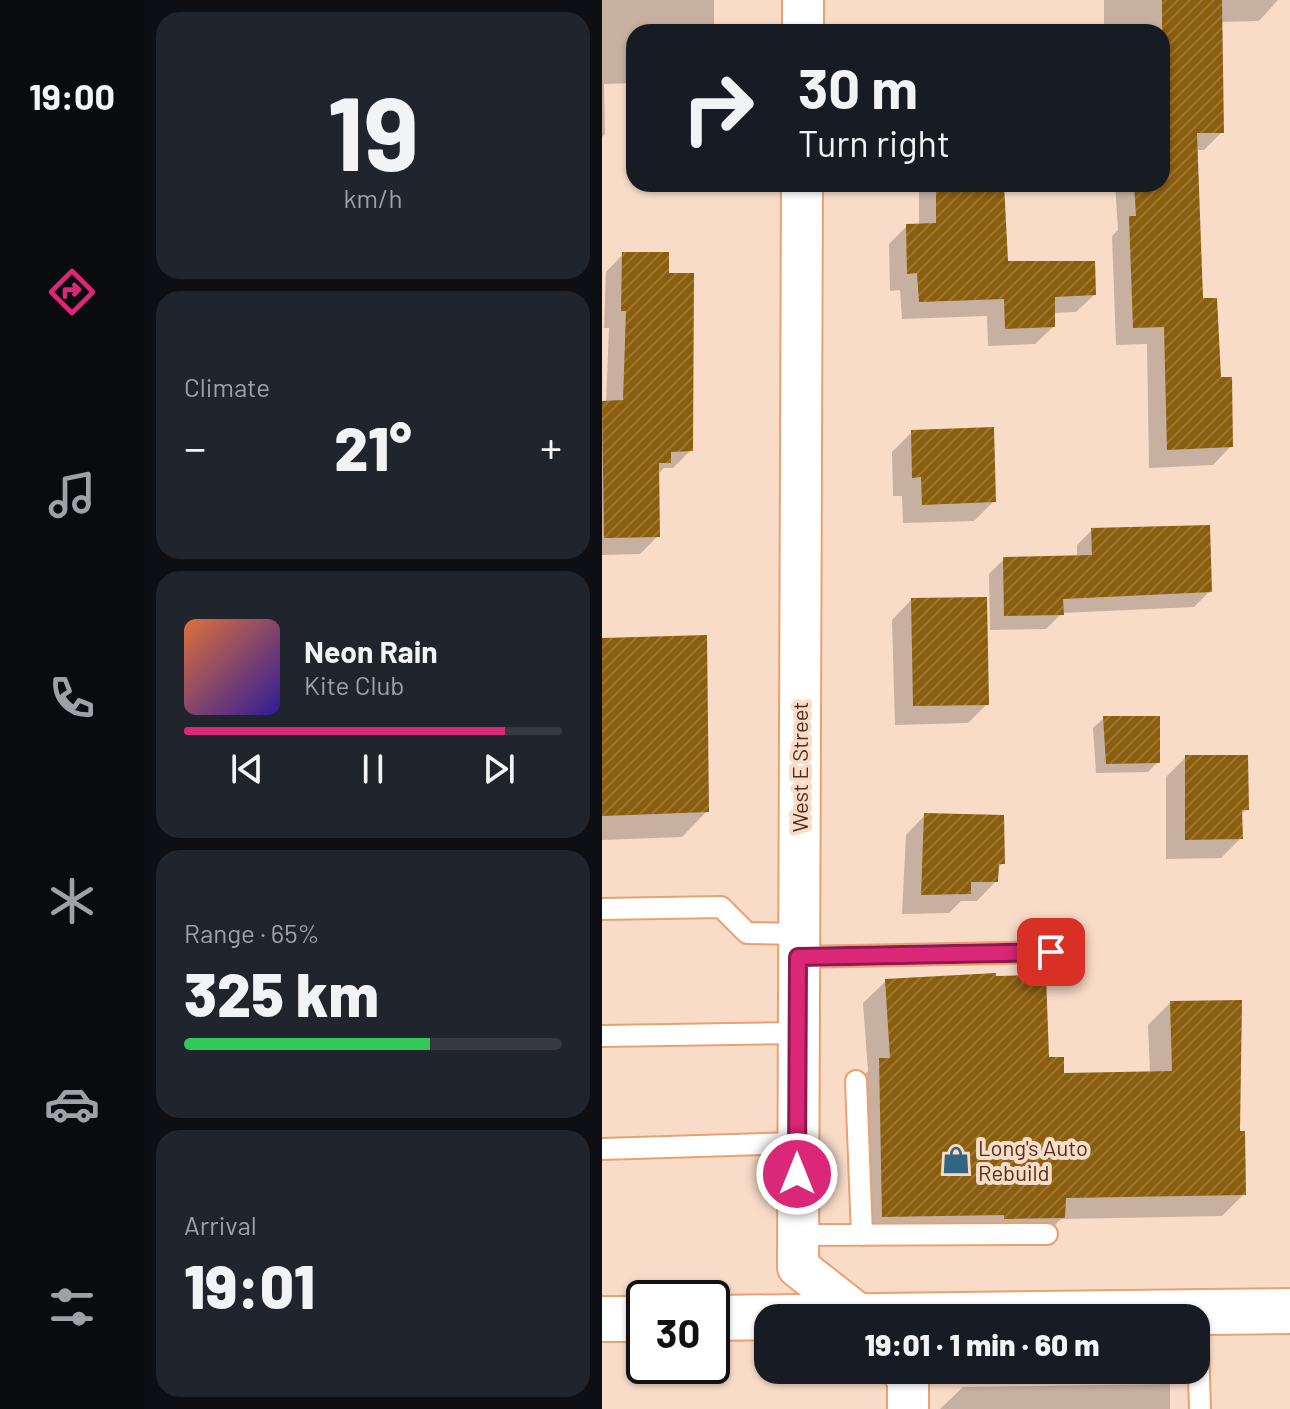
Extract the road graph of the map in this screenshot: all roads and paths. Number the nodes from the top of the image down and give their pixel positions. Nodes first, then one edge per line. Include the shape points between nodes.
1 (803, 0) edge
2 (803, 24) edge
3 (802, 192) edge
4 (602, 909) edge
5 (798, 946) junction
6 (1051, 952) dead end
7 (797, 1033) junction
8 (602, 1036) edge
9 (856, 1081) dead end
10 (797, 1143) junction
11 (602, 1149) edge
12 (1047, 1234) dead end
13 (798, 1235) junction
14 (862, 1235) junction
15 (846, 1304) edge
16 (1290, 1311) edge
17 (1210, 1312) edge
18 (754, 1317) edge
19 (730, 1318) edge
20 (602, 1319) edge
21 (626, 1319) edge
22 (908, 1384) edge
23 (1199, 1384) edge
24 (908, 1409) edge
25 (1200, 1409) edge

1 - 2 street
3 - 5 street, West E Street
4 - 5 lane via 721,907 747,933
5 - 6 lane
5 - 7 street, West E Street
7 - 8 lane
7 - 10 street, West E Street
9 - 14 lane
10 - 11 lane
10 - 13 street, West E Street
12 - 14 lane
13 - 14 lane
13 - 15 street, West E Street via 798,1267
16 - 17 main road
18 - 19 main road
20 - 21 main road
22 - 24 street
23 - 25 lane

